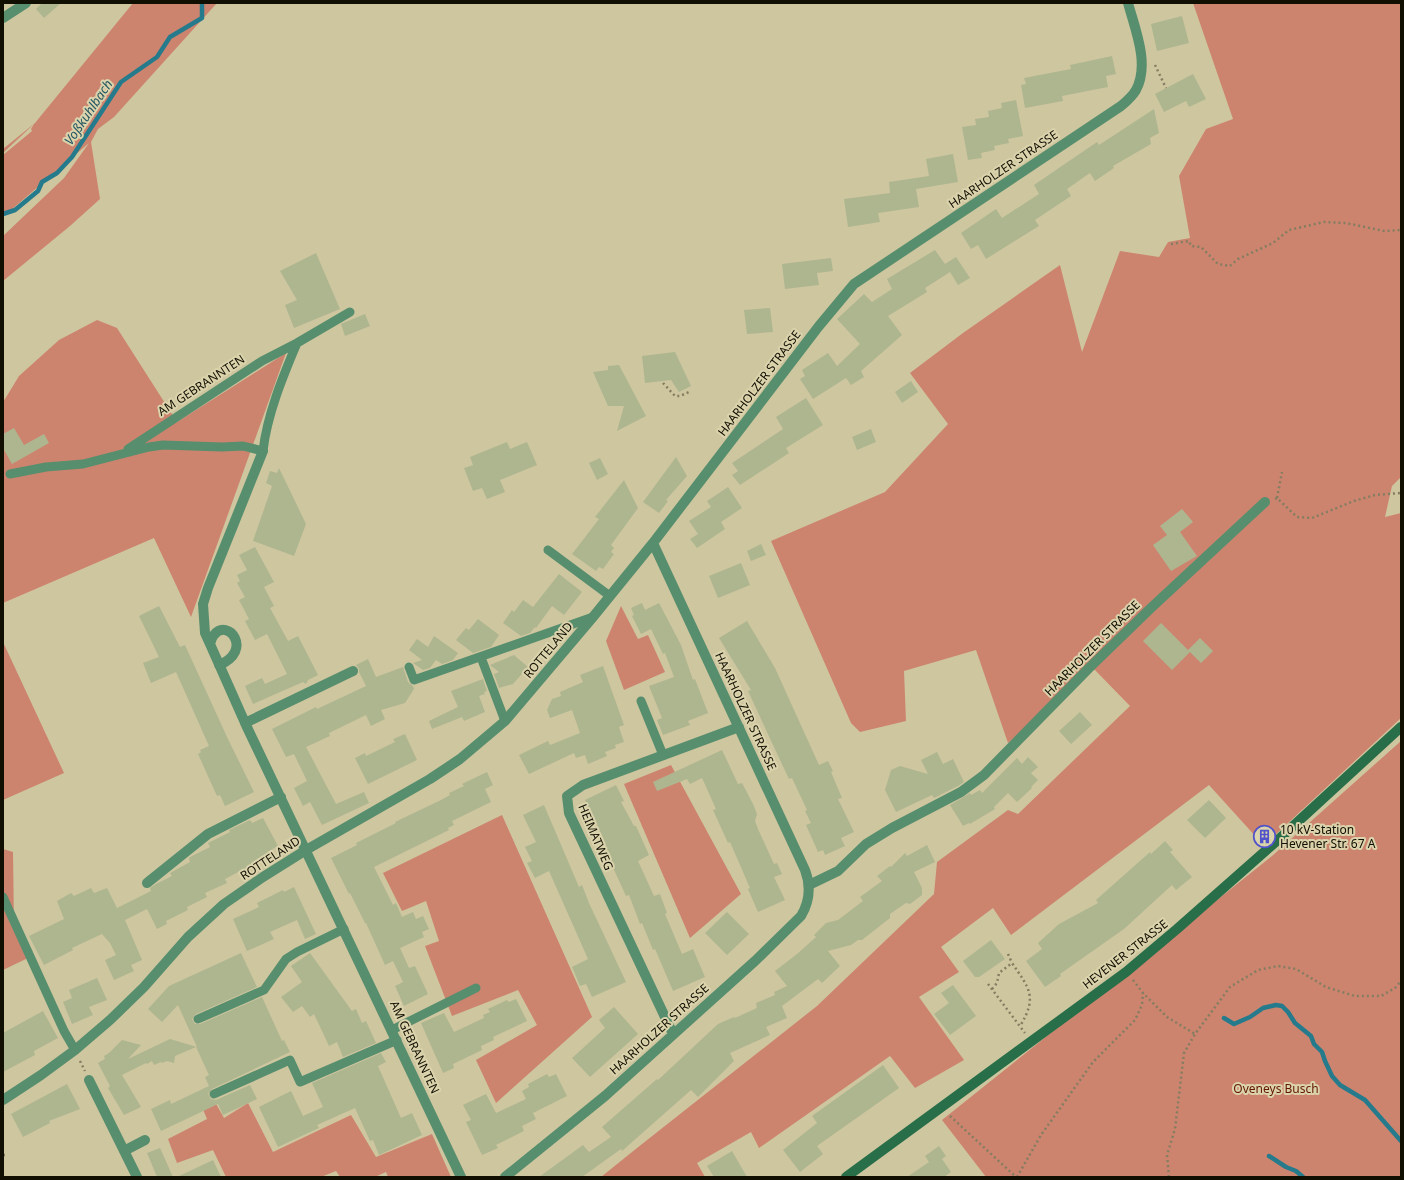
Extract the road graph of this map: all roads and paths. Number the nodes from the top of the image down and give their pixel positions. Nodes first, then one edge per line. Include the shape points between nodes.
1 (26, 3) edge
2 (1128, 3) edge
3 (3, 18) edge
4 (1152, 60) dead end
5 (1166, 88) dead end
6 (1401, 230) edge
7 (1171, 244) dead end
8 (350, 312) dead end
9 (297, 343) junction
10 (663, 383) dead end
11 (689, 392) dead end
12 (263, 451) junction
13 (121, 453) junction
14 (1282, 472) dead end
15 (10, 474) dead end
16 (1401, 493) edge
17 (1277, 498) junction
18 (1265, 502) joint
19 (653, 543) junction
20 (548, 550) dead end
21 (610, 596) junction
22 (593, 617) junction
23 (210, 644) junction
24 (482, 660) dead end
25 (219, 665) junction
26 (409, 667) dead end
27 (353, 671) dead end
28 (641, 701) dead end
29 (505, 721) junction
30 (245, 723) junction
31 (739, 727) junction
32 (1401, 727) edge
33 (663, 755) junction
34 (281, 797) junction
35 (306, 850) junction
36 (147, 883) dead end
37 (809, 885) junction
38 (3, 897) edge
39 (344, 929) junction
40 (1008, 954) dead end
41 (1012, 963) junction
42 (1126, 972) junction
43 (1401, 981) edge
44 (988, 984) dead end
45 (476, 988) dead end
46 (992, 989) junction
47 (1143, 993) junction
48 (198, 1019) dead end
49 (1020, 1026) junction
50 (392, 1030) junction
51 (673, 1034) junction
52 (1196, 1034) junction
53 (397, 1040) junction
54 (1032, 1041) junction
55 (75, 1050) junction
56 (89, 1080) joint
57 (214, 1094) dead end
58 (3, 1100) edge
59 (941, 1107) junction
60 (145, 1140) dead end
61 (124, 1151) junction
62 (137, 1177) edge
63 (461, 1177) edge
64 (505, 1177) edge
65 (846, 1177) edge
66 (1017, 1177) edge
67 (1169, 1177) edge

1 - 3 street
2 - 19 street, HAARHOLZER STRASSE via 1142,67 1139,82 1131,98 854,284
4 - 5 path
6 - 7 path via 1384,232 1346,223 1324,222 1289,230 1273,243 1238,259 1230,266 1218,264 1202,247 1191,246 1189,241
8 - 9 lane, AM GEBRANNTEN
9 - 12 lane, AM GEBRANNTEN via 283,375 264,438
9 - 13 lane, AM GEBRANNTEN via 262,360
10 - 11 path via 675,396
12 - 13 lane, AM GEBRANNTEN via 243,446 163,445
12 - 23 street, AM GEBRANNTEN via 203,604 205,633
13 - 15 lane, AM GEBRANNTEN via 83,464
14 - 17 path
16 - 17 path via 1375,494 1312,518 1297,517
17 - 18 path
18 - 37 street, HAARHOLZER STRASSE via 1089,668 984,775 960,792 866,844 838,871
19 - 21 street, ROTTELAND
19 - 31 street, HAARHOLZER STRASSE
20 - 21 lane
21 - 22 street, ROTTELAND
22 - 26 lane via 414,680
22 - 29 street, ROTTELAND
23 - 25 street, AM GEBRANNTEN
23 - 25 street via 214,634 220,631 226,630 236,638 236,650 227,662
24 - 29 lane
25 - 30 street, AM GEBRANNTEN
27 - 30 street
28 - 33 lane
29 - 35 street, ROTTELAND via 460,759 430,780
30 - 34 street, AM GEBRANNTEN
31 - 33 street, HEIMATWEG
31 - 37 street, HAARHOLZER STRASSE via 805,870
32 - 42 street, HEVENER STRASSE via 1267,850
33 - 51 street, HEIMATWEG via 583,785 567,796 569,813
34 - 35 street, AM GEBRANNTEN
34 - 36 street via 208,834
35 - 39 street, AM GEBRANNTEN
35 - 55 street, ROTTELAND via 224,904 188,937 144,987
37 - 51 street, HAARHOLZER STRASSE via 806,907 794,924
38 - 55 lane
39 - 48 lane via 286,959 264,990
39 - 50 street, AM GEBRANNTEN
40 - 41 path
41 - 46 path via 999,973 997,983
41 - 49 path via 1027,985 1030,1000 1028,1014
42 - 47 path
42 - 54 street, HEVENER STRASSE
43 - 52 path via 1381,996 1355,996 1326,987 1296,969 1278,966 1258,970 1230,987
44 - 46 path
45 - 50 lane
46 - 49 path
47 - 52 path via 1167,1017
47 - 66 path via 1142,1005 1135,1020 1093,1062 1041,1135
49 - 54 path
50 - 53 street, AM GEBRANNTEN
51 - 64 street, HAARHOLZER STRASSE via 605,1096
52 - 67 path via 1184,1053 1175,1129 1167,1155
53 - 57 lane via 300,1082 290,1060
53 - 63 street, AM GEBRANNTEN
54 - 59 street, HEVENER STRASSE
55 - 56 path
55 - 58 street, ROTTELAND
56 - 61 street
59 - 65 street, HEVENER STRASSE
59 - 66 path
60 - 61 street
61 - 62 street

